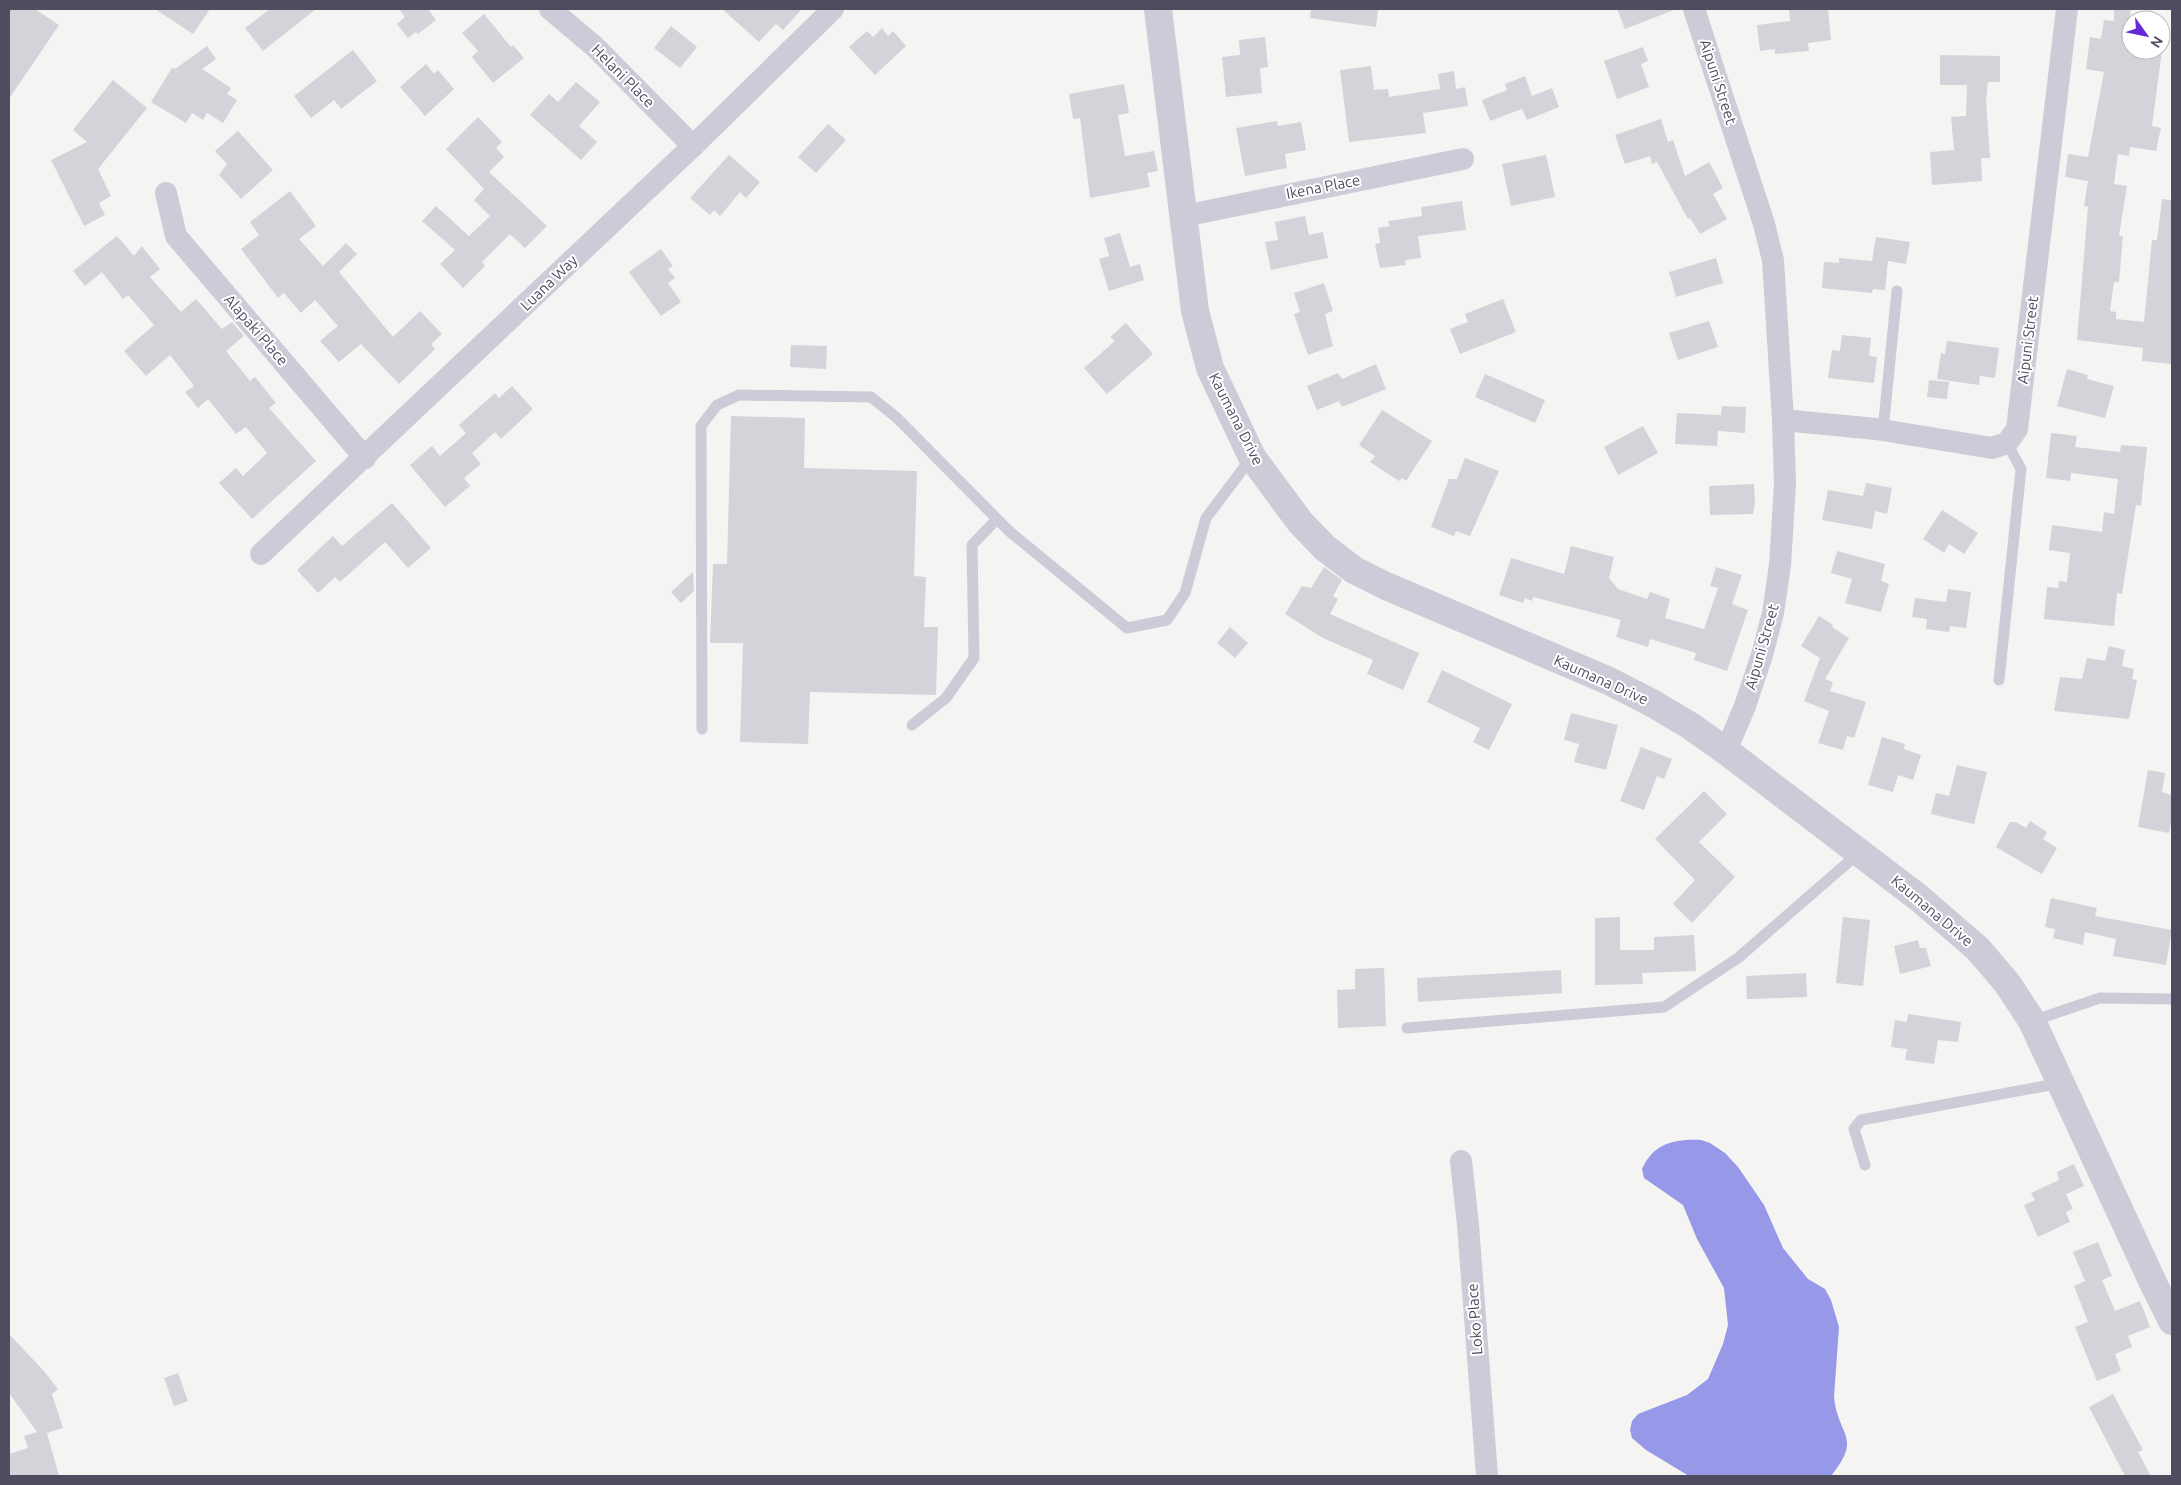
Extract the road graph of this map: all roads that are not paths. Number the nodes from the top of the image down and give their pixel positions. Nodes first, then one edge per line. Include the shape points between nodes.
1 (550, 9) edge
2 (833, 9) edge
3 (1158, 9) edge
4 (1694, 9) edge
5 (2067, 9) edge
6 (693, 146) junction
7 (1463, 159) dead end
8 (166, 193) dead end
9 (1184, 216) junction
10 (1897, 291) dead end
11 (1784, 420) junction
12 (1883, 430) junction
13 (2007, 443) junction
14 (1252, 457) junction
15 (365, 458) junction
16 (997, 519) junction
17 (261, 554) dead end
18 (1999, 680) dead end
19 (912, 726) dead end
20 (702, 729) dead end
21 (1726, 751) junction
22 (1860, 852) junction
23 (2172, 999) edge
24 (2032, 1021) junction
25 (1407, 1028) dead end
26 (2061, 1083) junction
27 (1460, 1161) dead end
28 (1865, 1165) dead end
29 (2172, 1320) edge
30 (1487, 1476) edge

1 - 6 street, Helani Place via 594,46
2 - 6 street, Luana Way
3 - 9 street, Kaumana Drive
4 - 11 street, Aipuni Street via 1773,260
5 - 13 street, Aipuni Street via 2017,429
6 - 15 street, Luana Way
7 - 9 street, Ikena Place
8 - 15 street, Alapaki Place via 176,236
9 - 14 street, Kaumana Drive via 1194,311 1210,368
10 - 12 lane
11 - 12 street
11 - 21 street, Aipuni Street via 1781,556 1773,613 1745,706
12 - 13 street via 1992,448
13 - 18 lane via 2021,469
14 - 16 lane via 1206,518 1185,592 1167,620 1128,628
14 - 21 street, Kaumana Drive via 1300,522 1325,548 1354,570 1609,682 1652,703
15 - 17 street, Luana Way
16 - 19 lane via 972,545 974,658 946,698
16 - 20 lane via 896,417 871,397 739,396 717,405 701,426
21 - 22 street, Kaumana Drive
22 - 24 street, Kaumana Drive via 1978,949 2007,983
22 - 25 lane via 1738,958 1664,1007
23 - 24 lane via 2100,998
24 - 26 street, Kaumana Drive
26 - 28 lane via 1861,1120 1854,1129
26 - 29 street, Kaumana Drive via 2159,1285
27 - 30 street, Loko Place via 1468,1225

